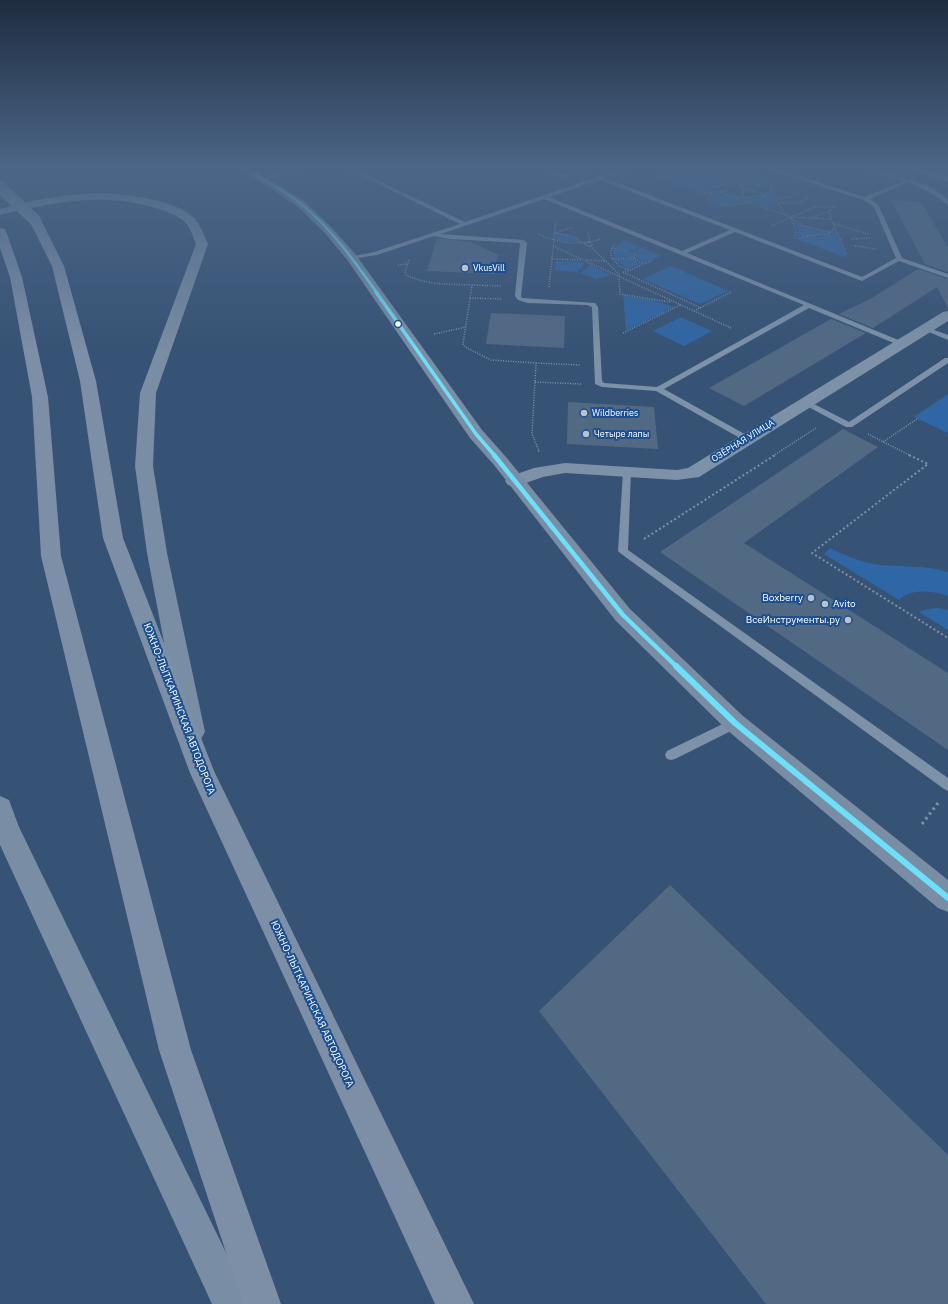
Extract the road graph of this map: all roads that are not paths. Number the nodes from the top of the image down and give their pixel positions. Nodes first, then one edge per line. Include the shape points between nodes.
1 (39, 229) edge
2 (195, 229) edge
3 (327, 229) edge
4 (450, 229) edge
5 (623, 229) edge
6 (731, 229) edge
7 (886, 229) edge
8 (734, 230) junction
9 (0, 231) edge
10 (434, 234) junction
11 (679, 252) junction
12 (352, 258) junction
13 (899, 259) junction
14 (948, 276) edge
15 (809, 305) junction
16 (948, 315) edge
17 (926, 329) junction
18 (948, 338) edge
19 (904, 344) junction
20 (948, 360) edge
21 (658, 389) junction
22 (805, 403) junction
23 (747, 439) junction
24 (627, 472) junction
25 (514, 481) junction
26 (735, 723) junction
27 (671, 755) dead end
28 (202, 773) junction
29 (948, 785) edge
30 (0, 808) edge
31 (948, 898) edge
32 (232, 1304) edge
33 (262, 1304) edge
34 (455, 1304) edge

1 - 28 main road, ЮЖНО-ЛЫТКАРИНСКАЯ АВТОДОРОГА, bridge via 58,266 88,381 113,538
2 - 28 main road via 202,244 148,393 144,466 157,553
3 - 12 main road
4 - 10 lane
5 - 11 lane
6 - 8 lane
7 - 13 lane
8 - 11 lane
8 - 13 lane via 862,279
9 - 33 main road via 16,277 40,397 51,556 175,1050
10 - 12 lane via 375,254
10 - 21 lane via 522,241 524,243 518,296 520,299 593,304 598,382 602,385
11 - 15 lane
12 - 25 main road via 476,434
13 - 14 lane
15 - 19 lane
15 - 21 lane
16 - 17 street, ОЗЁРНАЯ УЛИЦА
17 - 18 lane
17 - 19 street, ОЗЁРНАЯ УЛИЦА
19 - 22 street, ОЗЁРНАЯ УЛИЦА via 876,358
20 - 22 lane via 849,425
21 - 23 lane
22 - 23 street, ОЗЁРНАЯ УЛИЦА
23 - 24 street, ОЗЁРНАЯ УЛИЦА via 693,472 677,475
24 - 25 street, ОЗЁРНАЯ УЛИЦА via 565,468 540,472
24 - 29 lane via 623,551
25 - 26 main road via 623,615
26 - 27 lane
26 - 31 main road
28 - 34 main road, ЮЖНО-ЛЫТКАРИНСКАЯ АВТОДОРОГА
30 - 32 main road via 6,829

